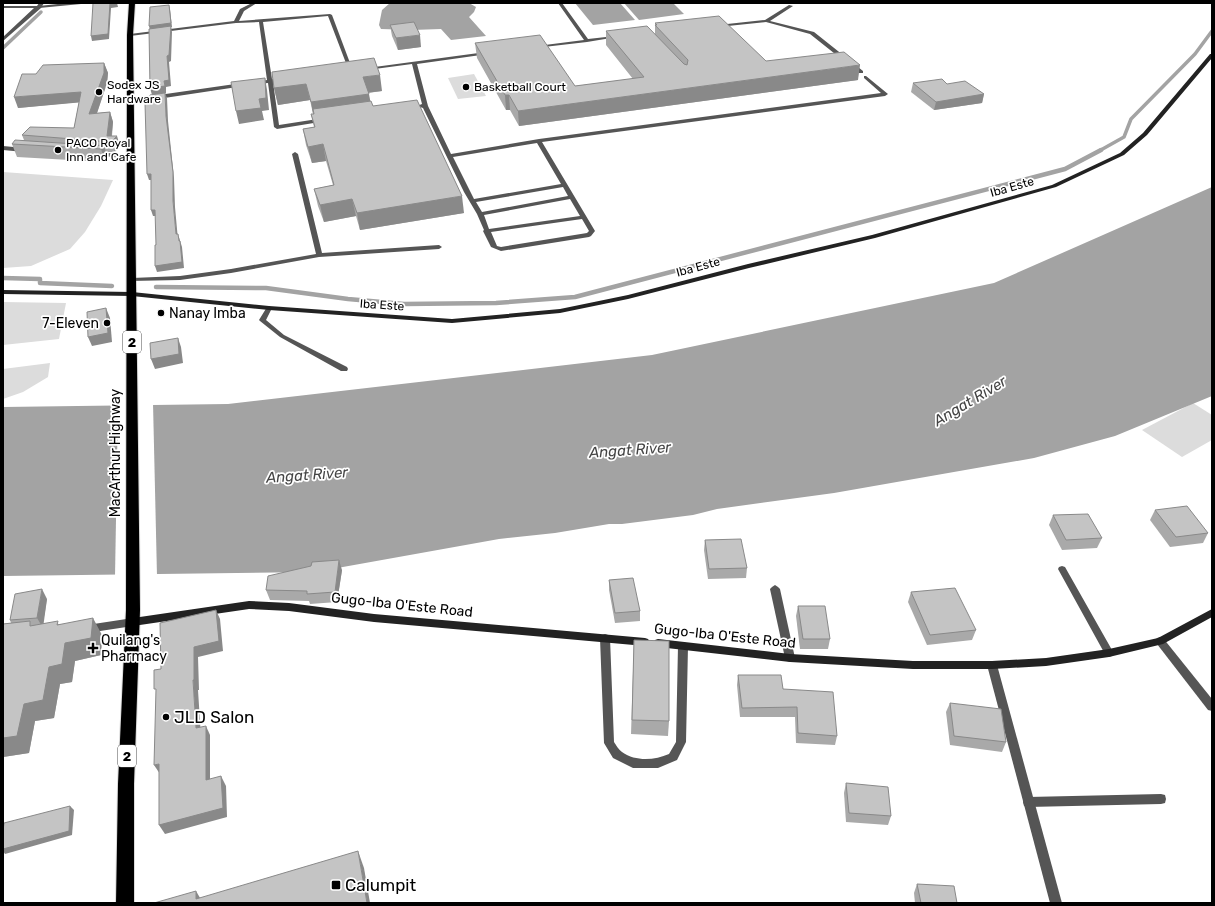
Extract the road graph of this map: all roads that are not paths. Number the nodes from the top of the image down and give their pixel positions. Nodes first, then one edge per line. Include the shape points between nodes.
1 (81, 3) edge
2 (132, 3) edge
3 (255, 3) edge
4 (560, 3) edge
5 (794, 4) edge
6 (40, 5) edge
7 (3, 7) edge
8 (261, 21) junction
9 (766, 21) junction
10 (236, 22) junction
11 (713, 26) edge
12 (130, 35) junction
13 (623, 36) edge
14 (3, 40) edge
15 (587, 41) junction
16 (532, 48) edge
17 (492, 53) edge
18 (1212, 55) edge
19 (414, 63) junction
20 (351, 71) junction
21 (343, 72) edge
22 (860, 72) edge
23 (866, 77) dead end
24 (292, 78) edge
25 (270, 81) junction
26 (131, 101) junction
27 (425, 106) junction
28 (417, 107) edge
29 (332, 119) edge
30 (539, 141) junction
31 (3, 148) edge
32 (27, 150) edge
33 (90, 153) edge
34 (295, 154) dead end
35 (449, 156) junction
36 (131, 157) junction
37 (566, 185) junction
38 (573, 198) junction
39 (472, 200) junction
40 (480, 214) junction
41 (584, 217) junction
42 (486, 231) junction
43 (439, 247) dead end
44 (319, 255) junction
45 (132, 280) junction
46 (3, 292) edge
47 (132, 294) junction
48 (269, 308) junction
49 (344, 369) dead end
50 (1062, 569) dead end
51 (775, 589) dead end
52 (1212, 613) edge
53 (133, 616) junction
54 (80, 630) edge
55 (605, 638) junction
56 (1160, 641) junction
57 (682, 646) junction
58 (1109, 653) junction
59 (790, 658) junction
60 (992, 665) junction
61 (1212, 707) edge
62 (1161, 799) dead end
63 (1028, 802) junction
64 (125, 903) edge
65 (1056, 903) edge

1 - 6 street
2 - 12 highway, MacArthur Highway / 2
3 - 10 street via 242,10
4 - 15 street
5 - 9 street
6 - 7 street
6 - 14 street
8 - 10 street
8 - 20 street via 330,15
8 - 25 street
9 - 11 street
9 - 22 street via 812,33
10 - 12 street
12 - 26 highway, MacArthur Highway / 2
13 - 15 street
15 - 16 street
17 - 19 street
18 - 48 street, Iba Este via 1145,134 1122,154 1054,186 872,237 628,297 560,311 452,321
19 - 20 street
19 - 27 street
20 - 21 street
23 - 30 street via 885,94
24 - 25 street
25 - 26 street
25 - 29 street via 277,126
26 - 36 highway, MacArthur Highway / 2
27 - 28 street
27 - 35 street
30 - 35 street
30 - 37 street
31 - 32 street
33 - 36 street
34 - 44 street
35 - 39 street
36 - 45 highway, MacArthur Highway / 2
37 - 38 street
37 - 39 street
38 - 40 street
38 - 41 street
39 - 40 street
40 - 42 street
41 - 42 street
41 - 42 street via 592,231 589,235 501,249 494,247
43 - 44 street
44 - 45 street via 180,278
45 - 47 highway, MacArthur Highway / 2
46 - 47 street, Iba Este
47 - 48 street, Iba Este
47 - 53 highway, MacArthur Highway / 2
48 - 49 street via 262,320 282,336
50 - 58 street
51 - 59 street
52 - 56 street, Gugo-Iba O'Este Road
53 - 54 street
53 - 55 street, Gugo-Iba O'Este Road via 249,606 289,607 374,618
53 - 64 highway, MacArthur Highway / 2 via 126,784
55 - 57 street, Gugo-Iba O'Este Road
55 - 57 street via 609,743 617,755 633,763 658,763 673,757 681,742
56 - 58 street, Gugo-Iba O'Este Road
56 - 61 street
57 - 59 street, Gugo-Iba O'Este Road
58 - 60 street, Gugo-Iba O'Este Road via 1046,662
59 - 60 street, Gugo-Iba O'Este Road via 913,665
60 - 63 street
62 - 63 street
63 - 65 street

